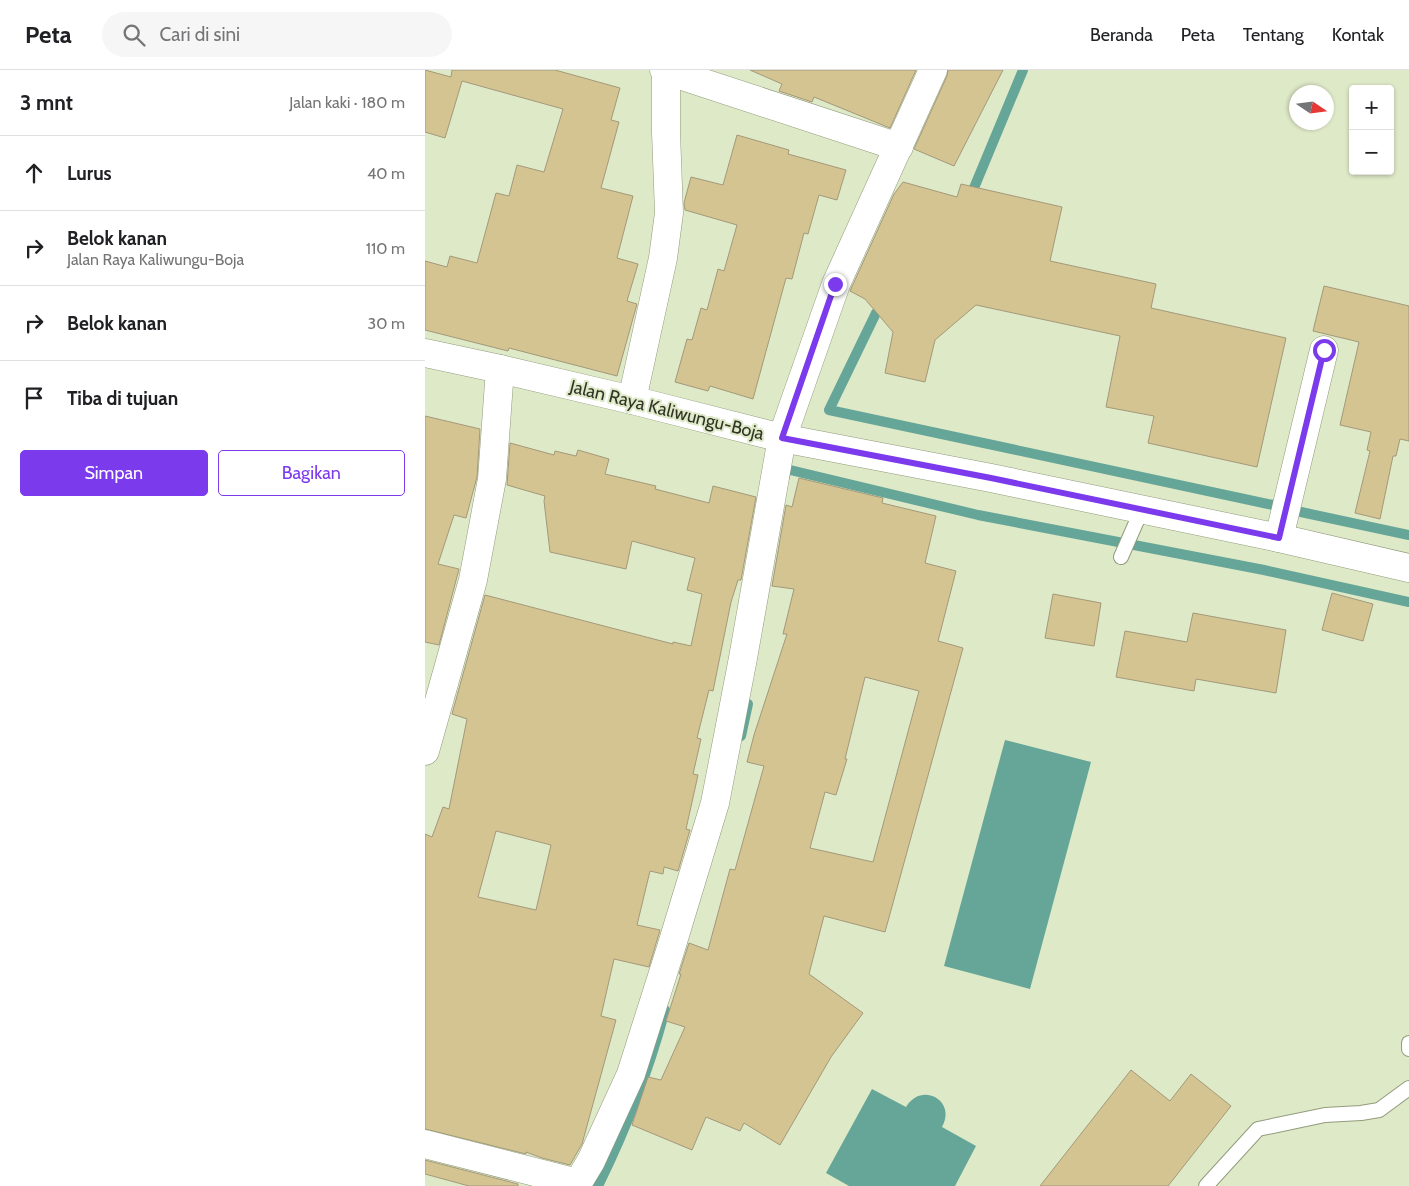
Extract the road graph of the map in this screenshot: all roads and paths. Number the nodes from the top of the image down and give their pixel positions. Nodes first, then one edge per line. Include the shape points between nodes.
1 (666, 70) edge
2 (933, 70) edge
3 (899, 147) junction
4 (1324, 350) dead end
5 (425, 354) edge
6 (500, 369) junction
7 (632, 400) junction
8 (782, 438) junction
9 (1142, 509) junction
10 (1279, 538) junction
11 (1121, 557) dead end
12 (1409, 568) edge
13 (425, 751) edge
14 (1409, 1043) edge
15 (1409, 1049) edge
16 (1409, 1088) edge
17 (425, 1144) edge
18 (577, 1185) edge
19 (1207, 1186) edge

1 - 3 street
1 - 7 street via 669,213 663,258
2 - 3 street
3 - 8 street via 835,284
4 - 10 street
5 - 6 street, Jalan Raya Kaliwungu-Boja
6 - 7 street, Jalan Raya Kaliwungu-Boja
6 - 13 street via 492,479 473,580
7 - 8 street, Jalan Raya Kaliwungu-Boja
8 - 9 street, Jalan Raya Kaliwungu-Boja
8 - 18 street via 715,803 631,1074
9 - 10 street, Jalan Raya Kaliwungu-Boja
9 - 11 lane
10 - 12 street, Jalan Raya Kaliwungu-Boja
14 - 15 lane
16 - 19 lane via 1379,1110 1325,1115 1258,1129
17 - 18 street

